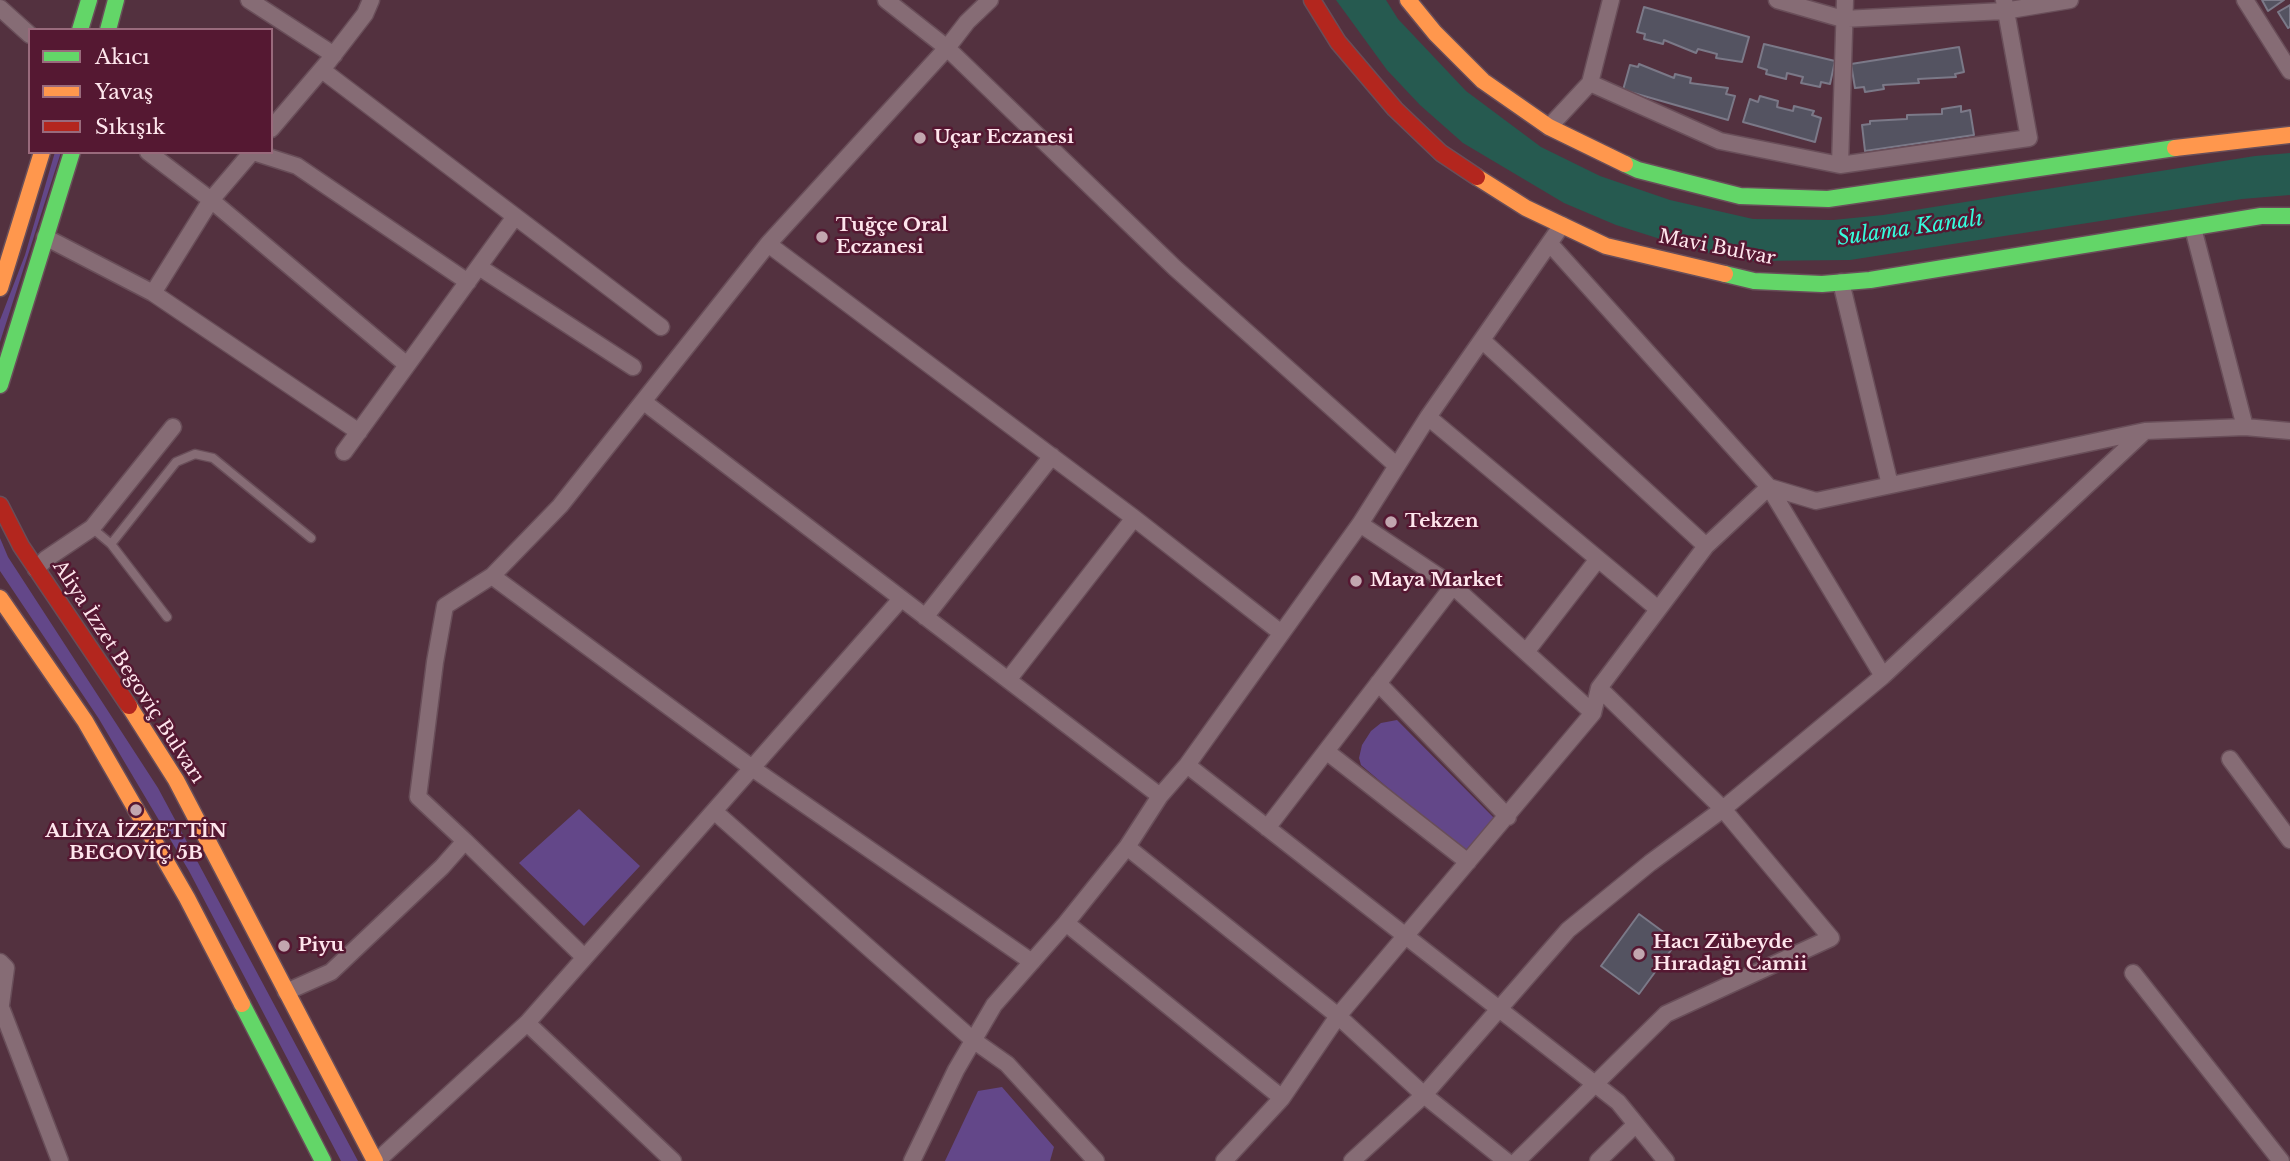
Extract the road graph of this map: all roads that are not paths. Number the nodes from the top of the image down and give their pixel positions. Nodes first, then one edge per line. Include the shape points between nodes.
1 (89, 0) edge
2 (116, 0) edge
3 (250, 0) edge
4 (371, 0) edge
5 (886, 0) edge
6 (990, 0) edge
7 (1312, 0) edge
8 (1408, 0) edge
9 (1611, 0) edge
10 (1777, 0) edge
11 (1845, 0) edge
12 (2070, 0) edge
13 (2245, 0) edge
14 (2004, 6) edge
15 (0, 8) edge
16 (1843, 19) junction
17 (81, 28) edge
18 (109, 28) edge
19 (28, 33) edge
20 (947, 48) junction
21 (334, 55) junction
22 (322, 70) junction
23 (2290, 71) edge
24 (1590, 83) junction
25 (273, 127) edge
26 (1549, 127) junction
27 (2290, 135) edge
28 (41, 154) edge
29 (71, 154) edge
30 (151, 154) edge
31 (250, 154) edge
32 (258, 154) edge
33 (1840, 165) junction
34 (211, 200) junction
35 (2290, 216) edge
36 (514, 218) junction
37 (1562, 226) junction
38 (2193, 228) junction
39 (45, 237) junction
40 (768, 244) junction
41 (1551, 245) junction
42 (479, 267) junction
43 (468, 282) junction
44 (1841, 282) junction
45 (0, 288) edge
46 (153, 293) junction
47 (661, 327) dead end
48 (1483, 341) junction
49 (407, 365) junction
50 (633, 367) dead end
51 (0, 385) edge
52 (644, 402) junction
53 (1428, 417) junction
54 (173, 427) dead end
55 (2245, 427) junction
56 (2145, 431) junction
57 (2290, 431) edge
58 (359, 432) junction
59 (344, 452) dead end
60 (1052, 456) junction
61 (1397, 466) junction
62 (1890, 485) junction
63 (1769, 487) junction
64 (0, 505) edge
65 (1134, 518) junction
66 (1360, 524) junction
67 (92, 528) junction
68 (311, 538) dead end
69 (111, 544) junction
70 (1706, 546) junction
71 (1598, 559) junction
72 (36, 569) junction
73 (492, 576) junction
74 (1453, 586) junction
75 (0, 598) edge
76 (901, 599) junction
77 (1658, 609) junction
78 (0, 616) edge
79 (167, 617) dead end
80 (925, 617) junction
81 (20, 626) junction
82 (1280, 632) junction
83 (1526, 652) junction
84 (1883, 676) junction
85 (1008, 680) junction
86 (1378, 683) junction
87 (1599, 688) junction
88 (1593, 713) junction
89 (1326, 751) junction
90 (2230, 759) dead end
91 (1186, 765) junction
92 (752, 768) junction
93 (1160, 796) junction
94 (1723, 809) junction
95 (714, 811) junction
96 (1508, 817) junction
97 (1267, 828) junction
98 (2290, 840) edge
99 (465, 841) junction
100 (1127, 847) junction
101 (1468, 862) junction
102 (1066, 923) junction
103 (1407, 936) junction
104 (584, 957) junction
105 (0, 962) edge
106 (1032, 962) junction
107 (2133, 973) dead end
108 (286, 992) junction
109 (1501, 1009) junction
110 (1, 1011) edge
111 (1338, 1016) junction
112 (527, 1023) junction
113 (973, 1040) junction
114 (1594, 1082) junction
115 (1424, 1095) junction
116 (1282, 1098) junction
117 (1636, 1124) junction
118 (60, 1161) edge
119 (323, 1161) edge
120 (376, 1161) edge
121 (673, 1161) edge
122 (912, 1161) edge
123 (1096, 1161) edge
124 (1224, 1161) edge
125 (1352, 1161) edge
126 (1506, 1161) edge
127 (1517, 1161) edge
128 (1598, 1161) edge
129 (1666, 1161) edge
130 (2281, 1161) edge

1 - 17 main road
2 - 18 main road
3 - 21 street
4 - 21 street
5 - 20 street
6 - 20 street
7 - 37 main road, Mavi Bulvar via 1338,42 1395,109 1441,153
8 - 26 main road via 1483,81
9 - 24 street
10 - 16 street
11 - 16 street
12 - 14 street
13 - 23 street
14 - 16 street
14 - 33 street via 2029,138
15 - 19 street
16 - 33 street
20 - 40 street
20 - 61 street via 1175,268
21 - 22 street
22 - 25 street
22 - 36 street
24 - 26 street
24 - 33 street via 1720,141
26 - 27 main road via 1638,170 1696,187 1740,196 1828,200 2151,151
28 - 45 main road
29 - 39 main road
30 - 34 street
31 - 34 street
32 - 43 street via 297,166
34 - 46 street
34 - 49 street
35 - 38 main road, Mavi Bulvar via 2261,216
36 - 42 street
36 - 47 street
37 - 41 street
37 - 44 main road, Mavi Bulvar via 1606,246 1754,281
38 - 44 main road, Mavi Bulvar
38 - 55 street
39 - 46 street
39 - 51 main road
40 - 52 street
40 - 60 street
41 - 48 street
41 - 63 street
42 - 43 street
42 - 50 street
43 - 49 street
44 - 62 street
46 - 58 street
48 - 53 street
48 - 70 street
49 - 58 street
52 - 73 street via 560,506
52 - 76 street
53 - 61 street
53 - 71 street
54 - 67 street
55 - 56 street
55 - 57 street
56 - 62 street
56 - 84 street
58 - 59 street
60 - 65 street
60 - 80 street
61 - 66 street
62 - 63 street via 1816,501
63 - 70 street
63 - 84 street
64 - 72 main road, Aliya İzzet Begoviç Bulvarı
65 - 82 street
65 - 85 street
66 - 74 street
66 - 82 street
67 - 69 lane
67 - 72 street
68 - 69 lane via 213,458 195,454 176,462
69 - 79 lane
70 - 77 street
71 - 77 street
71 - 83 street
72 - 108 main road, Aliya İzzet Begoviç Bulvarı via 176,780
73 - 92 street
73 - 99 street via 445,606 418,797
74 - 83 street
74 - 86 street
75 - 81 main road
76 - 80 street
76 - 92 street
77 - 87 street
78 - 81 main road
80 - 85 street
81 - 119 main road via 85,721 180,887
82 - 91 street
83 - 88 street
84 - 94 street
85 - 93 street
86 - 89 street
86 - 96 street
87 - 88 street
87 - 94 street
88 - 96 street
89 - 97 street
89 - 101 street
90 - 98 street
91 - 93 street
91 - 97 street
92 - 95 street
92 - 106 street
93 - 100 street
94 - 109 street via 1568,930
94 - 114 street via 1831,938 1666,1014
95 - 104 street
95 - 113 street
96 - 101 street
97 - 103 street
99 - 104 street
99 - 108 street via 331,972
100 - 102 street
100 - 111 street
101 - 103 street
102 - 106 street
102 - 116 street
103 - 109 street
103 - 111 street
104 - 112 street
105 - 110 street via 6,968
106 - 113 street via 993,1005
107 - 130 street
108 - 120 main road, Aliya İzzet Begoviç Bulvarı
109 - 114 street
109 - 115 street
110 - 118 street
111 - 115 street
111 - 116 street
112 - 120 street
112 - 121 street
113 - 122 street
113 - 123 street via 1007,1064
114 - 117 street
114 - 127 street
115 - 125 street
115 - 126 street
116 - 124 street
117 - 128 street
117 - 129 street

